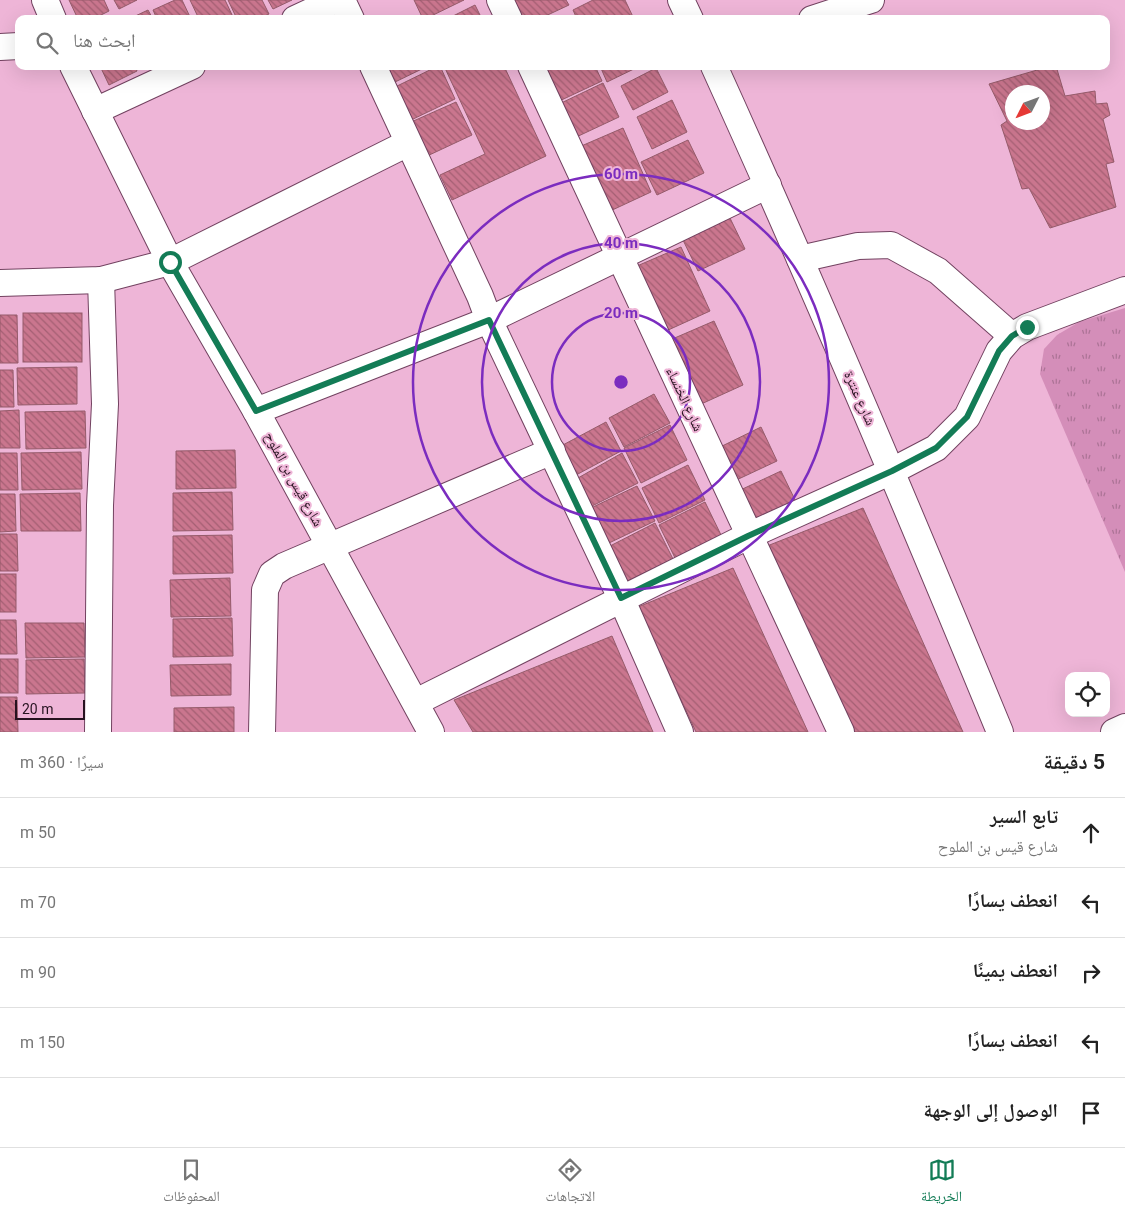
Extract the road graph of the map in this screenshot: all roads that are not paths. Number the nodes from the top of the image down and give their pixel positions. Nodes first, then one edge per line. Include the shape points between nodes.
1 (45, 0) edge
2 (336, 0) edge
3 (342, 0) edge
4 (500, 0) edge
5 (681, 0) edge
6 (871, 0) edge
7 (51, 15) edge
8 (304, 15) edge
9 (349, 15) edge
10 (507, 15) edge
11 (688, 15) edge
12 (824, 15) edge
13 (15, 46) edge
14 (0, 47) edge
15 (75, 70) edge
16 (183, 70) edge
17 (375, 70) edge
18 (533, 70) edge
19 (716, 70) edge
20 (95, 111) junction
21 (408, 142) junction
22 (768, 185) junction
23 (620, 257) junction
24 (800, 259) junction
25 (170, 262) junction
26 (102, 280) junction
27 (0, 283) edge
28 (1125, 290) edge
29 (489, 320) junction
30 (1012, 336) junction
31 (256, 411) junction
32 (552, 451) junction
33 (892, 471) junction
34 (748, 536) junction
35 (331, 546) junction
36 (621, 598) junction
37 (416, 702) junction
38 (1125, 727) edge
39 (98, 732) edge
40 (262, 732) edge
41 (432, 732) edge
42 (680, 732) edge
43 (840, 732) edge
44 (1000, 732) edge
45 (1114, 732) edge

1 - 7 street
2 - 8 street
3 - 9 street
4 - 10 street
5 - 11 street
6 - 12 street
13 - 14 street
15 - 20 street, شارع قيس بن الملوح
16 - 20 street
17 - 21 street
18 - 23 street, شارع الخنساء
19 - 22 street, شارع عنترة
20 - 25 street, شارع قيس بن الملوح
21 - 25 street
21 - 29 street
22 - 23 street
22 - 24 street, شارع عنترة
23 - 29 street
23 - 34 street, شارع الخنساء
24 - 30 street via 858,246 891,246 938,271
24 - 33 street, شارع عنترة
25 - 26 street
25 - 31 street, شارع قيس بن الملوح
26 - 27 street
26 - 39 street via 104,404
28 - 30 street via 1027,327
29 - 31 street
29 - 32 street
30 - 33 street via 999,351 967,417 936,448
31 - 35 street, شارع قيس بن الملوح
32 - 35 street
32 - 36 street
33 - 34 street
33 - 44 street, شارع عنترة
34 - 36 street
34 - 43 street, شارع الخنساء
35 - 37 street, شارع قيس بن الملوح
35 - 40 street via 272,574 265,590
36 - 37 street
36 - 42 street
37 - 41 street, شارع قيس بن الملوح
38 - 45 street

